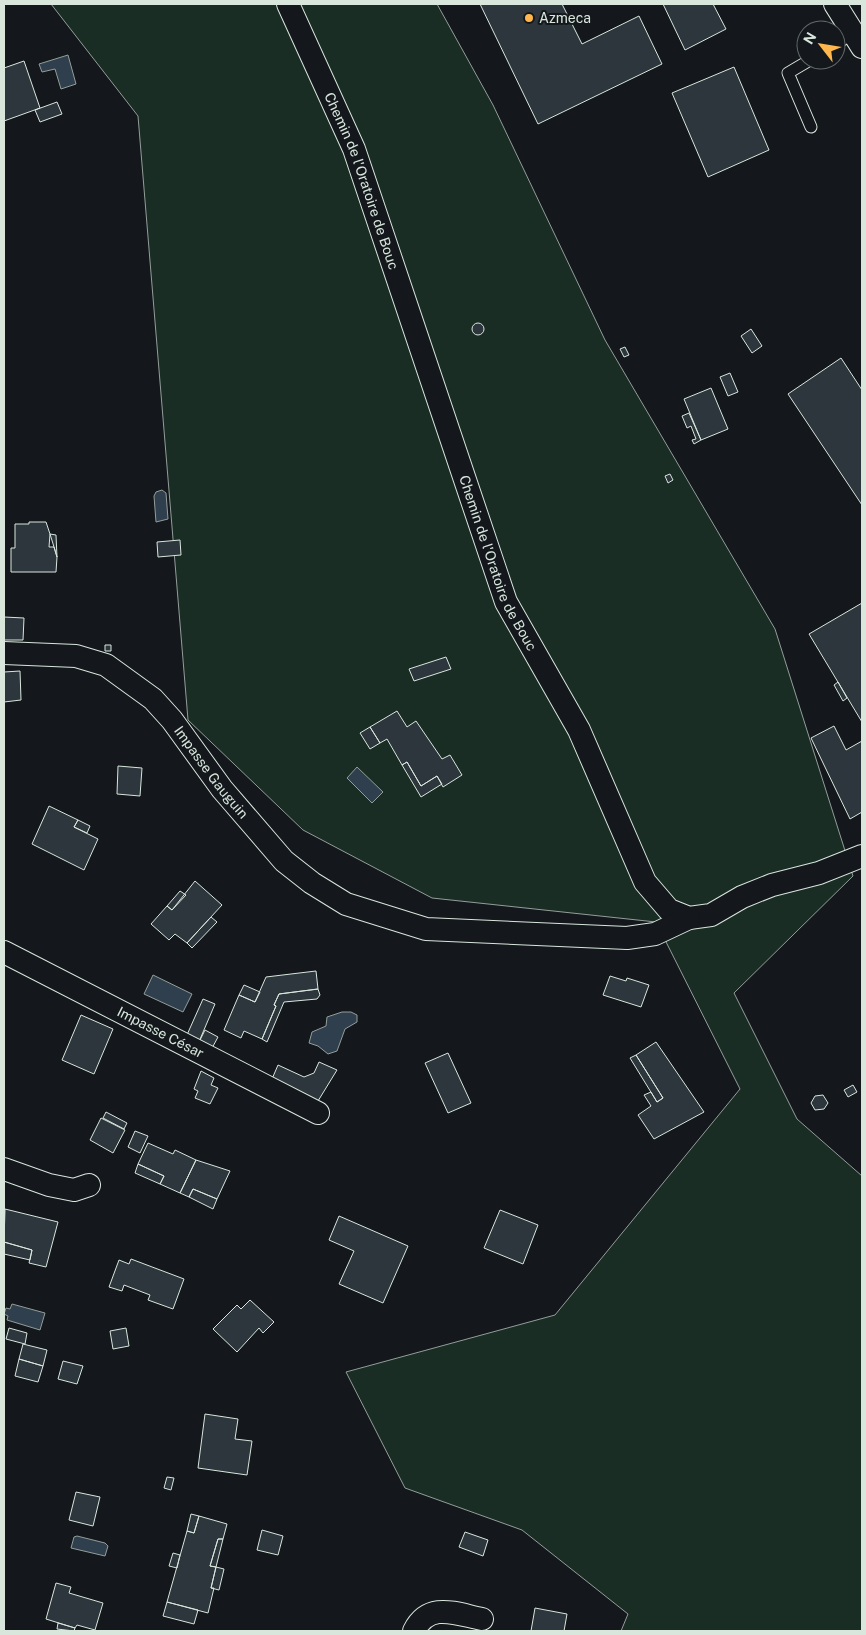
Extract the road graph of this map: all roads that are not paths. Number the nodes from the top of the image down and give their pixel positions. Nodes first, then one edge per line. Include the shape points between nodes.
1 (288, 4) edge
2 (836, 4) edge
3 (851, 41) edge
4 (796, 69) edge
5 (811, 127) dead end
6 (4, 653) edge
7 (862, 856) edge
8 (689, 918) junction
9 (4, 952) edge
10 (318, 1113) dead end
11 (4, 1169) edge
12 (89, 1185) dead end
13 (482, 1619) dead end
14 (414, 1631) edge

1 - 8 street, Chemin de l'Oratoire de Bouc via 354,149 506,602 579,730 645,882 669,910
2 - 3 street
4 - 5 lane via 788,74
6 - 8 street, Impasse Gauguin via 76,656 106,665 153,699 284,861 346,904 426,929 627,938 655,934
7 - 8 street via 772,885 711,915
9 - 10 street, Impasse César
11 - 12 street via 74,1190
13 - 14 street via 441,1611 419,1621

